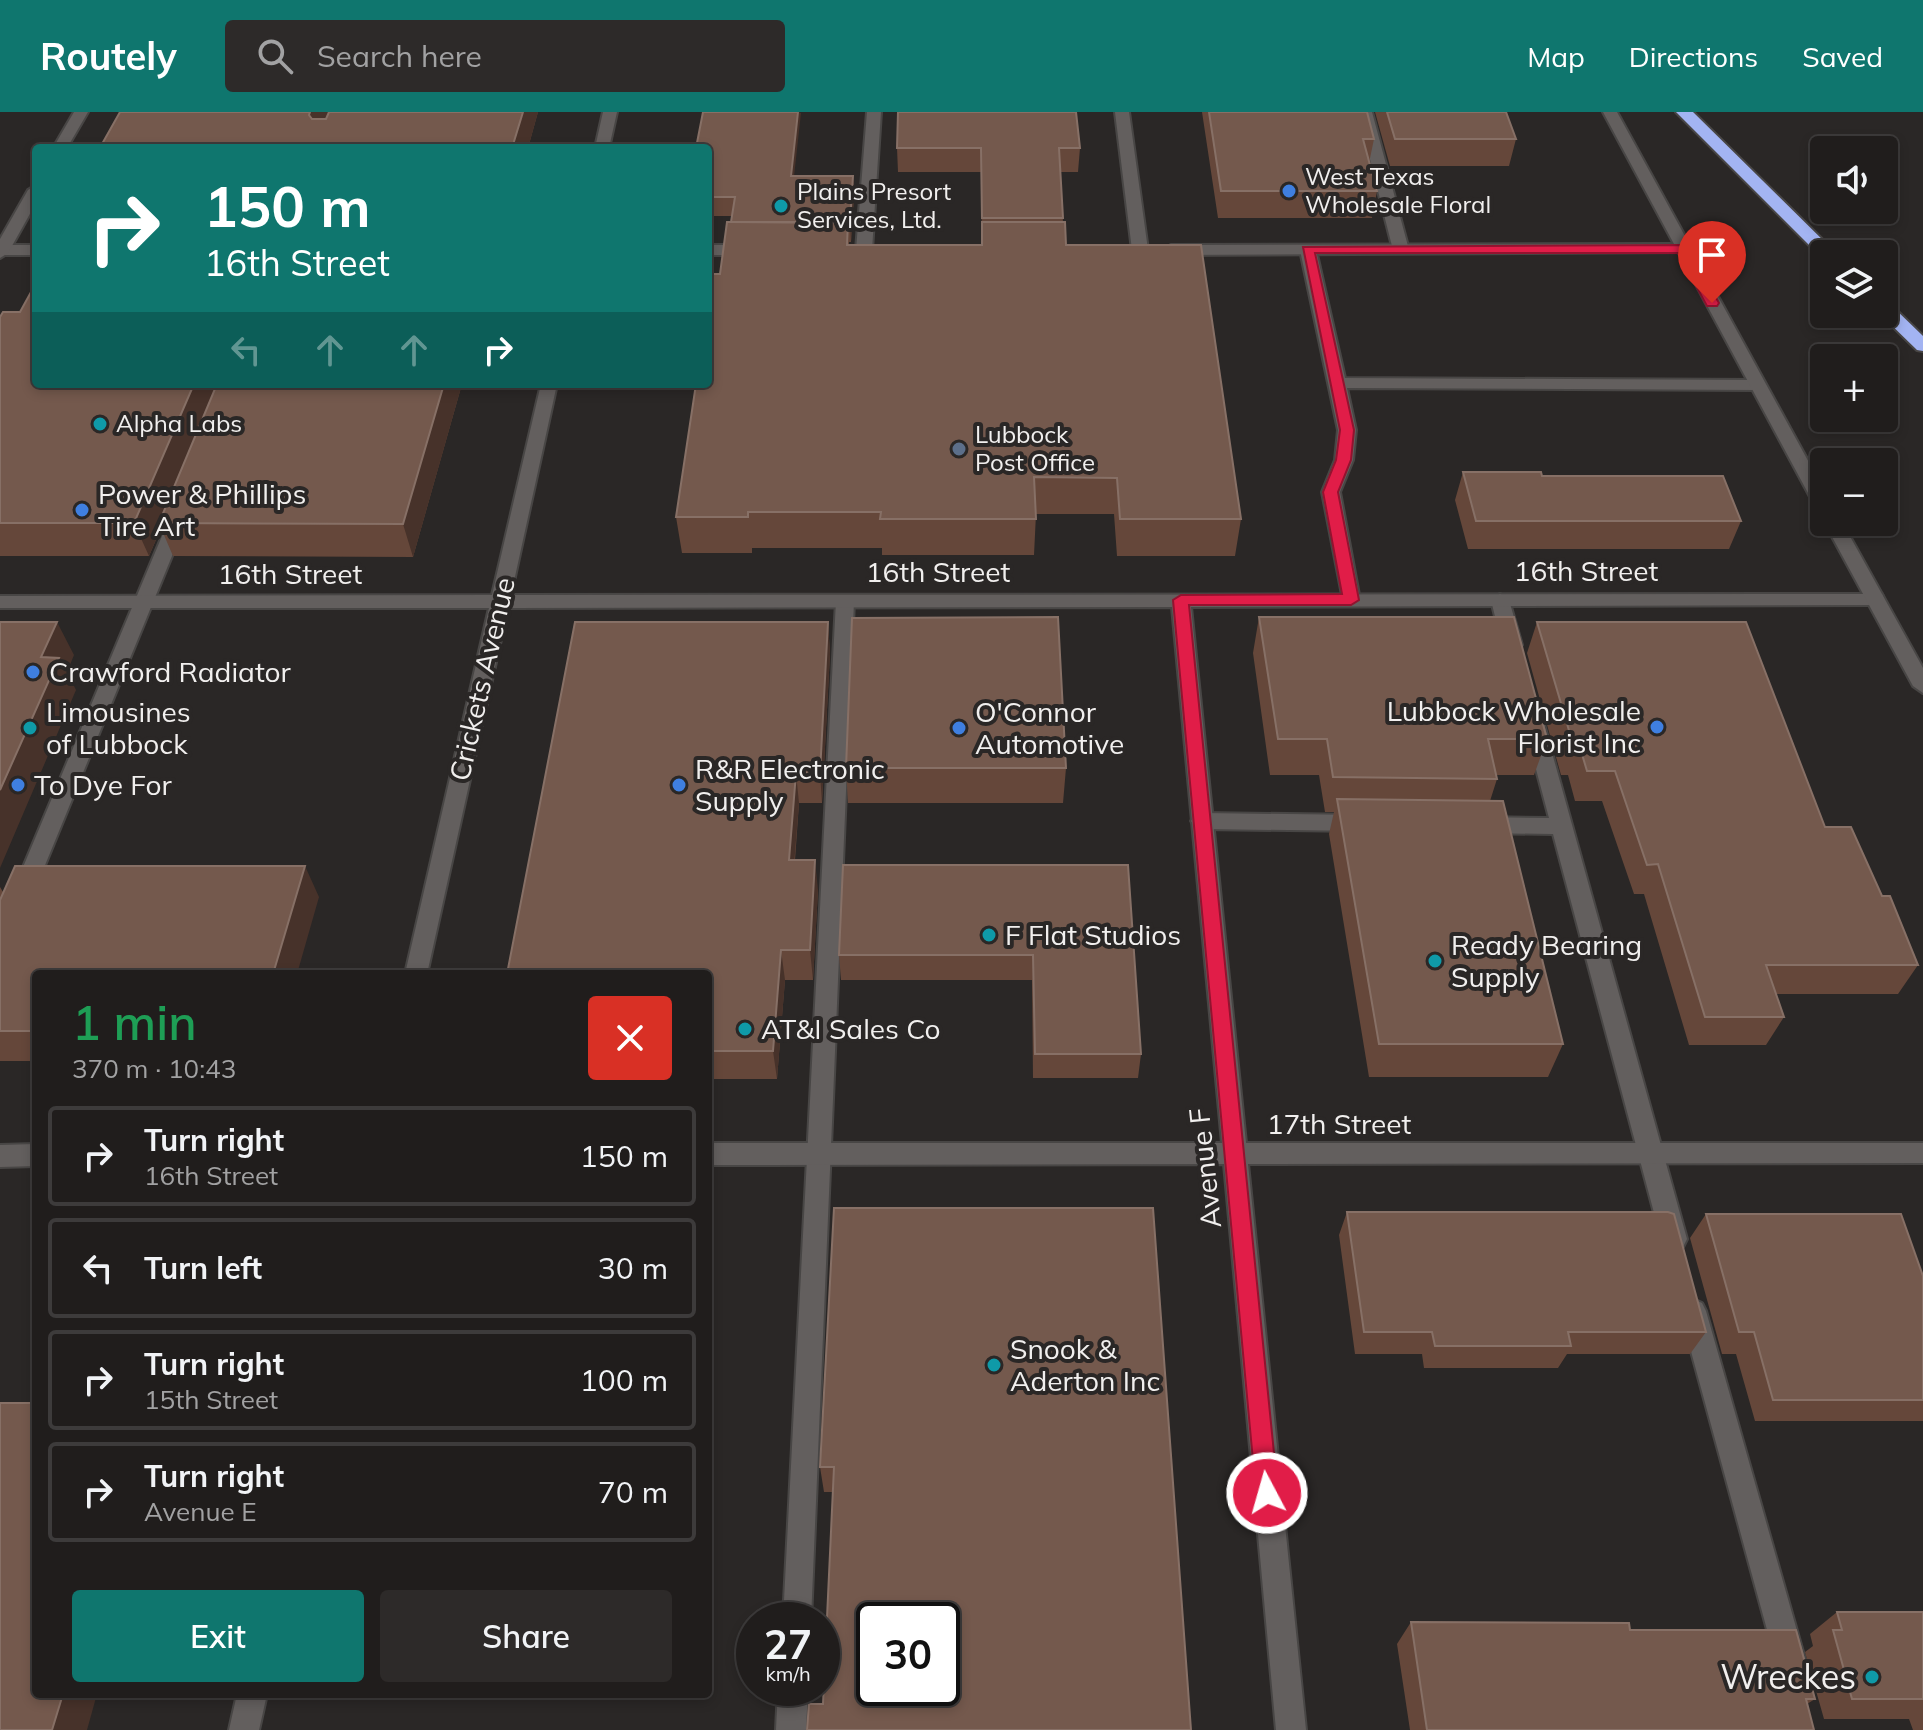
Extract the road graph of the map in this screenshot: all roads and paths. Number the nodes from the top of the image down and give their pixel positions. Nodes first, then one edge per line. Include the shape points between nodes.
1 (81, 112) edge
2 (610, 112) edge
3 (874, 112) edge
4 (1122, 112) edge
5 (1365, 112) edge
6 (1610, 112) edge
7 (1684, 112) edge
8 (62, 144) edge
9 (603, 144) edge
10 (32, 197) edge
11 (1814, 240) edge
12 (1682, 249) junction
13 (32, 250) edge
14 (712, 250) edge
15 (771, 250) edge
16 (864, 250) edge
17 (1308, 250) junction
18 (1401, 250) junction
19 (1, 251) edge
20 (1898, 322) edge
21 (1923, 346) edge
22 (1338, 383) junction
23 (1757, 385) junction
24 (548, 388) edge
25 (1810, 481) edge
26 (185, 502) edge
27 (1841, 536) edge
28 (1875, 599) junction
29 (1181, 600) junction
30 (1351, 600) junction
31 (1500, 600) junction
32 (500, 601) junction
33 (845, 601) junction
34 (0, 602) edge
35 (144, 602) junction
36 (1521, 675) edge
37 (1923, 686) edge
38 (1529, 705) edge
39 (1202, 821) junction
40 (1390, 824) edge
41 (1452, 825) edge
42 (1562, 826) junction
43 (0, 948) edge
44 (417, 970) edge
45 (1650, 1153) junction
46 (1923, 1153) edge
47 (712, 1154) edge
48 (821, 1154) junction
49 (1233, 1154) junction
50 (32, 1155) edge
51 (0, 1156) edge
52 (1679, 1260) edge
53 (1688, 1290) edge
54 (798, 1602) edge
55 (1797, 1684) edge
56 (251, 1698) edge
57 (792, 1706) edge
58 (244, 1730) edge
59 (791, 1730) edge
60 (1291, 1730) edge

1 - 8 street
2 - 9 street
3 - 16 street
4 - 17 street via 1132,250
5 - 18 street
6 - 12 street
7 - 11 highway
10 - 19 street
12 - 18 street
12 - 23 street
13 - 19 street
14 - 15 street
17 - 18 street
17 - 22 street
20 - 21 highway
22 - 23 street
22 - 30 street via 1347,430 1344,460 1331,492
23 - 25 street
24 - 32 street, Crickets Avenue
26 - 35 street
27 - 28 street
28 - 31 street, 16th Street
28 - 37 street
29 - 30 street, 16th Street
29 - 33 street, 16th Street
29 - 39 street, Avenue F
30 - 31 street, 16th Street
31 - 36 street
32 - 33 street, 16th Street
32 - 35 street, 16th Street
32 - 44 street, Crickets Avenue
33 - 48 street
34 - 35 street, 16th Street
35 - 43 street
38 - 42 street
39 - 40 street
39 - 49 street, Avenue F
41 - 42 street
42 - 45 street
45 - 46 street, 17th Street
45 - 49 street, 17th Street
45 - 52 street
47 - 48 street, 17th Street
48 - 49 street, 17th Street
48 - 54 street
49 - 60 street, Avenue F
50 - 51 street
53 - 55 street
56 - 58 street
57 - 59 street

